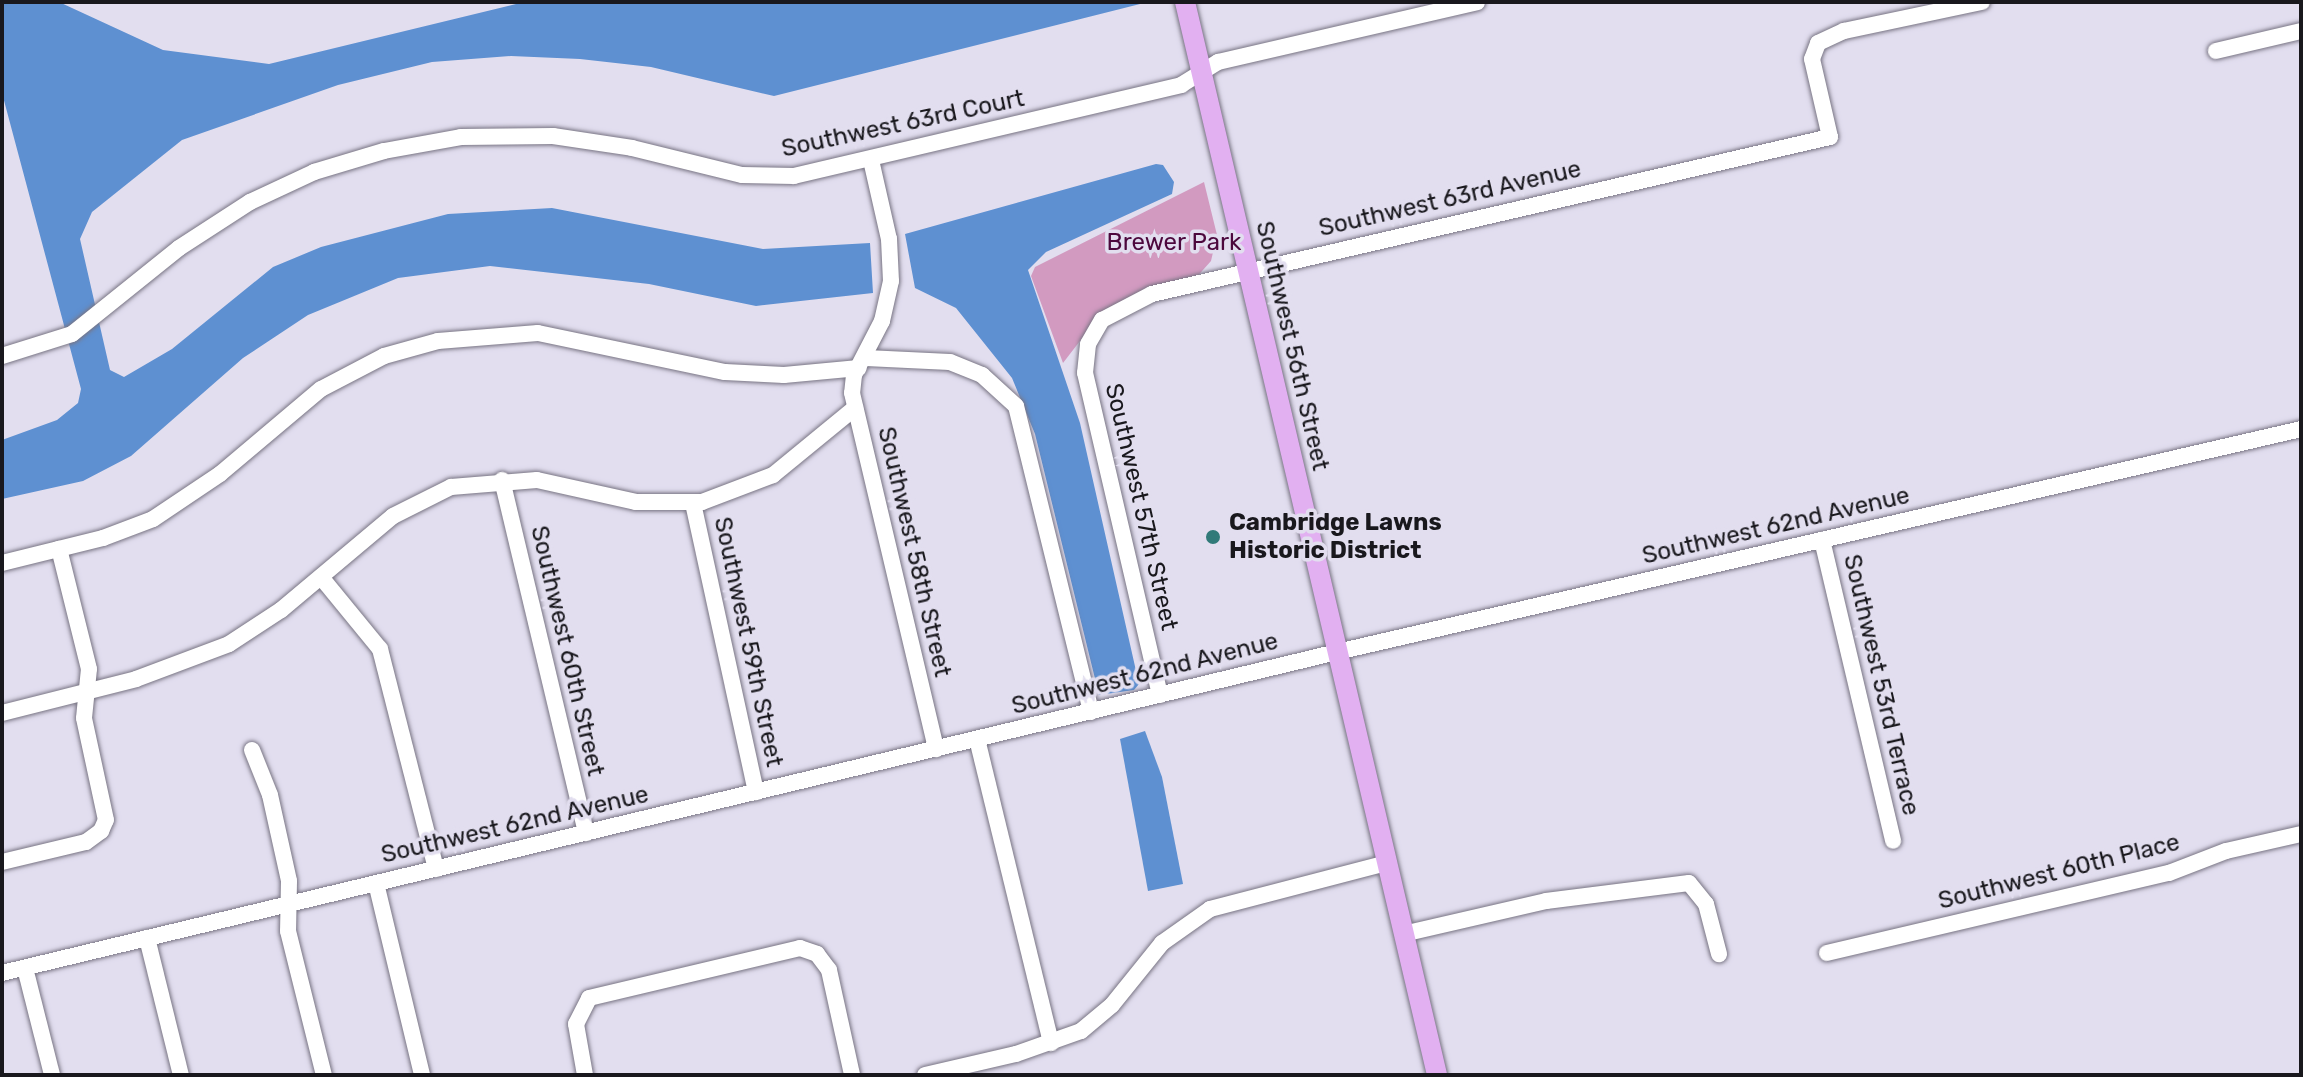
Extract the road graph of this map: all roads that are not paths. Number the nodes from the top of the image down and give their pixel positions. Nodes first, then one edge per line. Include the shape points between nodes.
1 (1185, 2) edge
2 (1477, 2) edge
3 (1982, 2) edge
4 (2301, 31) edge
5 (2216, 51) dead end
6 (1202, 72) junction
7 (871, 160) junction
8 (1248, 272) junction
9 (1094, 331) joint
10 (2, 356) edge
11 (863, 363) junction
12 (855, 408) junction
13 (2301, 429) edge
14 (502, 480) junction
15 (693, 503) junction
16 (1822, 540) junction
17 (59, 549) junction
18 (2, 563) edge
19 (321, 577) junction
20 (1337, 652) junction
21 (88, 692) junction
22 (1160, 695) junction
23 (1091, 712) junction
24 (2, 713) edge
25 (977, 739) junction
26 (936, 749) junction
27 (252, 750) dead end
28 (756, 792) junction
29 (586, 833) junction
30 (2301, 834) edge
31 (1893, 841) dead end
32 (2, 862) edge
33 (1386, 863) junction
34 (436, 869) junction
35 (376, 883) junction
36 (289, 904) junction
37 (1403, 934) junction
38 (147, 938) junction
39 (1827, 953) dead end
40 (1719, 954) dead end
41 (25, 968) junction
42 (2, 973) edge
43 (1051, 1043) junction
44 (52, 1075) edge
45 (181, 1075) edge
46 (324, 1075) edge
47 (422, 1075) edge
48 (585, 1075) edge
49 (852, 1075) edge
50 (925, 1075) edge
51 (1437, 1075) edge

1 - 6 main road, Southwest 56th Street
2 - 6 street, Southwest 63rd Court via 1218,62
3 - 8 street, Southwest 63rd Avenue via 1844,31 1816,45 1812,59 1830,137
4 - 5 street
6 - 7 street, Southwest 63rd Court via 1181,85
6 - 8 main road, Southwest 56th Street
7 - 10 street, Southwest 63rd Court via 765,177 566,137 484,136 413,144 314,172 250,202 179,248 66,338
7 - 11 street, Southwest 58th Street via 892,269 885,312
8 - 9 street, Southwest 63rd Avenue via 1138,298
8 - 20 main road, Southwest 56th Street
9 - 22 street, Southwest 57th Street via 1085,373
11 - 12 street, Southwest 58th Street via 852,382
11 - 17 street via 741,374 560,335 451,338 393,353 321,389 231,466 163,513 115,534
11 - 23 street via 950,362 993,382 1016,406
12 - 15 street via 773,475
12 - 26 street, Southwest 58th Street
13 - 16 street, Southwest 62nd Avenue
14 - 15 street via 558,483 649,504
14 - 19 street via 459,484 412,504
14 - 29 street, Southwest 60th Street
15 - 28 street, Southwest 59th Street
16 - 20 street, Southwest 62nd Avenue
16 - 31 street, Southwest 53rd Terrace
17 - 18 street
17 - 21 street via 89,669
19 - 21 street via 229,644
19 - 34 street via 380,649
20 - 22 street, Southwest 62nd Avenue
20 - 33 main road, Southwest 56th Street
21 - 24 street
21 - 32 street via 84,718 105,802 103,828 86,842
22 - 23 street, Southwest 62nd Avenue
23 - 25 street, Southwest 62nd Avenue
25 - 26 street, Southwest 62nd Avenue
25 - 43 street
26 - 28 street, Southwest 62nd Avenue
27 - 36 street via 270,795
28 - 29 street, Southwest 62nd Avenue
29 - 34 street, Southwest 62nd Avenue
30 - 39 street, Southwest 60th Place via 2125,884
33 - 37 main road, Southwest 56th Street
33 - 43 street via 1256,894 1204,913 1162,943 1102,1016
34 - 35 street, Southwest 62nd Avenue
35 - 36 street, Southwest 62nd Avenue
35 - 47 street
36 - 38 street, Southwest 62nd Avenue
36 - 46 street via 288,931
37 - 40 street via 1546,901 1692,883 1706,904
37 - 51 main road, Southwest 56th Street
38 - 41 street, Southwest 62nd Avenue
38 - 45 street
41 - 42 street, Southwest 62nd Avenue
41 - 44 street
43 - 50 street
48 - 49 street via 575,1030 582,1004 616,988 781,949 817,954 831,977

